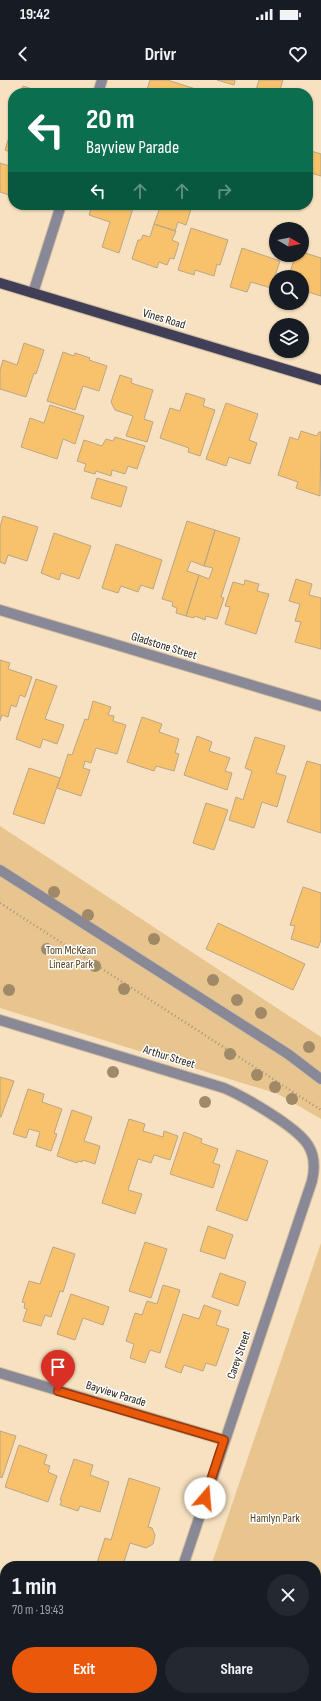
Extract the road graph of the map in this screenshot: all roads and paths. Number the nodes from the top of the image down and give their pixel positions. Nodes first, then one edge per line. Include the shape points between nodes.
1 (59, 210) edge
2 (0, 283) edge
3 (33, 293) junction
4 (321, 380) edge
5 (0, 610) edge
6 (321, 706) edge
7 (0, 870) edge
8 (0, 903) edge
9 (0, 1020) edge
10 (321, 1078) edge
11 (321, 1110) edge
12 (312, 1152) joint
13 (0, 1373) edge
14 (224, 1440) junction
15 (185, 1561) edge

1 - 3 street
2 - 3 main road, Vines Road
3 - 4 main road, Vines Road
5 - 6 street, Gladstone Street
7 - 10 street via 288,1054
8 - 11 path
9 - 12 street, Arthur Street via 224,1088 243,1097 296,1132
12 - 14 street, Carey Street via 312,1181
13 - 14 street, Bayview Parade
14 - 15 street, Carey Street

